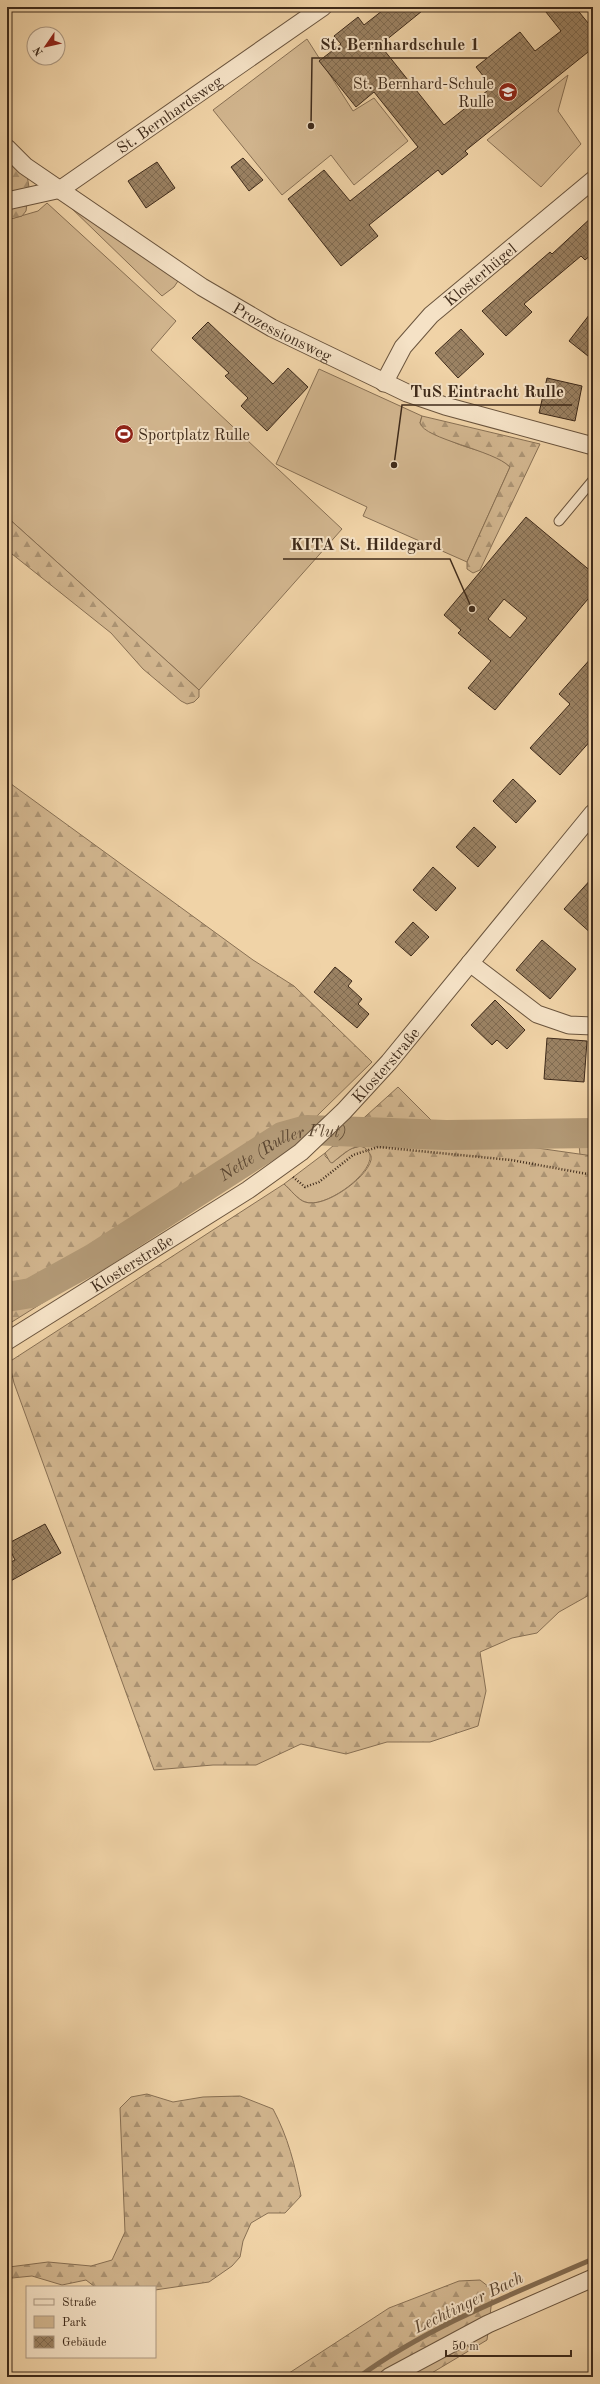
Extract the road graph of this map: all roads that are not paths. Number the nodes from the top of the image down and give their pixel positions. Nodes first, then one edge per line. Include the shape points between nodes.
1 (323, 7) edge
2 (7, 148) edge
3 (593, 180) edge
4 (61, 190) junction
5 (7, 201) edge
6 (384, 382) junction
7 (593, 446) edge
8 (593, 480) edge
9 (559, 521) dead end
10 (593, 813) edge
11 (470, 963) junction
12 (593, 1026) edge
13 (7, 1341) edge
14 (593, 2278) edge
15 (389, 2377) edge

1 - 4 street, St. Bernhardsweg
2 - 4 street, Prozessionsweg via 25,166
3 - 6 street, Klosterhügel via 431,315 403,347
4 - 5 street, St. Bernhardsweg
4 - 6 street, Prozessionsweg via 202,287 272,328
6 - 7 street, Prozessionsweg via 445,406
8 - 9 lane
10 - 11 street, Klosterstraße
11 - 12 street via 537,1014 569,1025
11 - 13 street, Klosterstraße via 389,1062 344,1111 301,1152 248,1190
14 - 15 street via 488,2324

